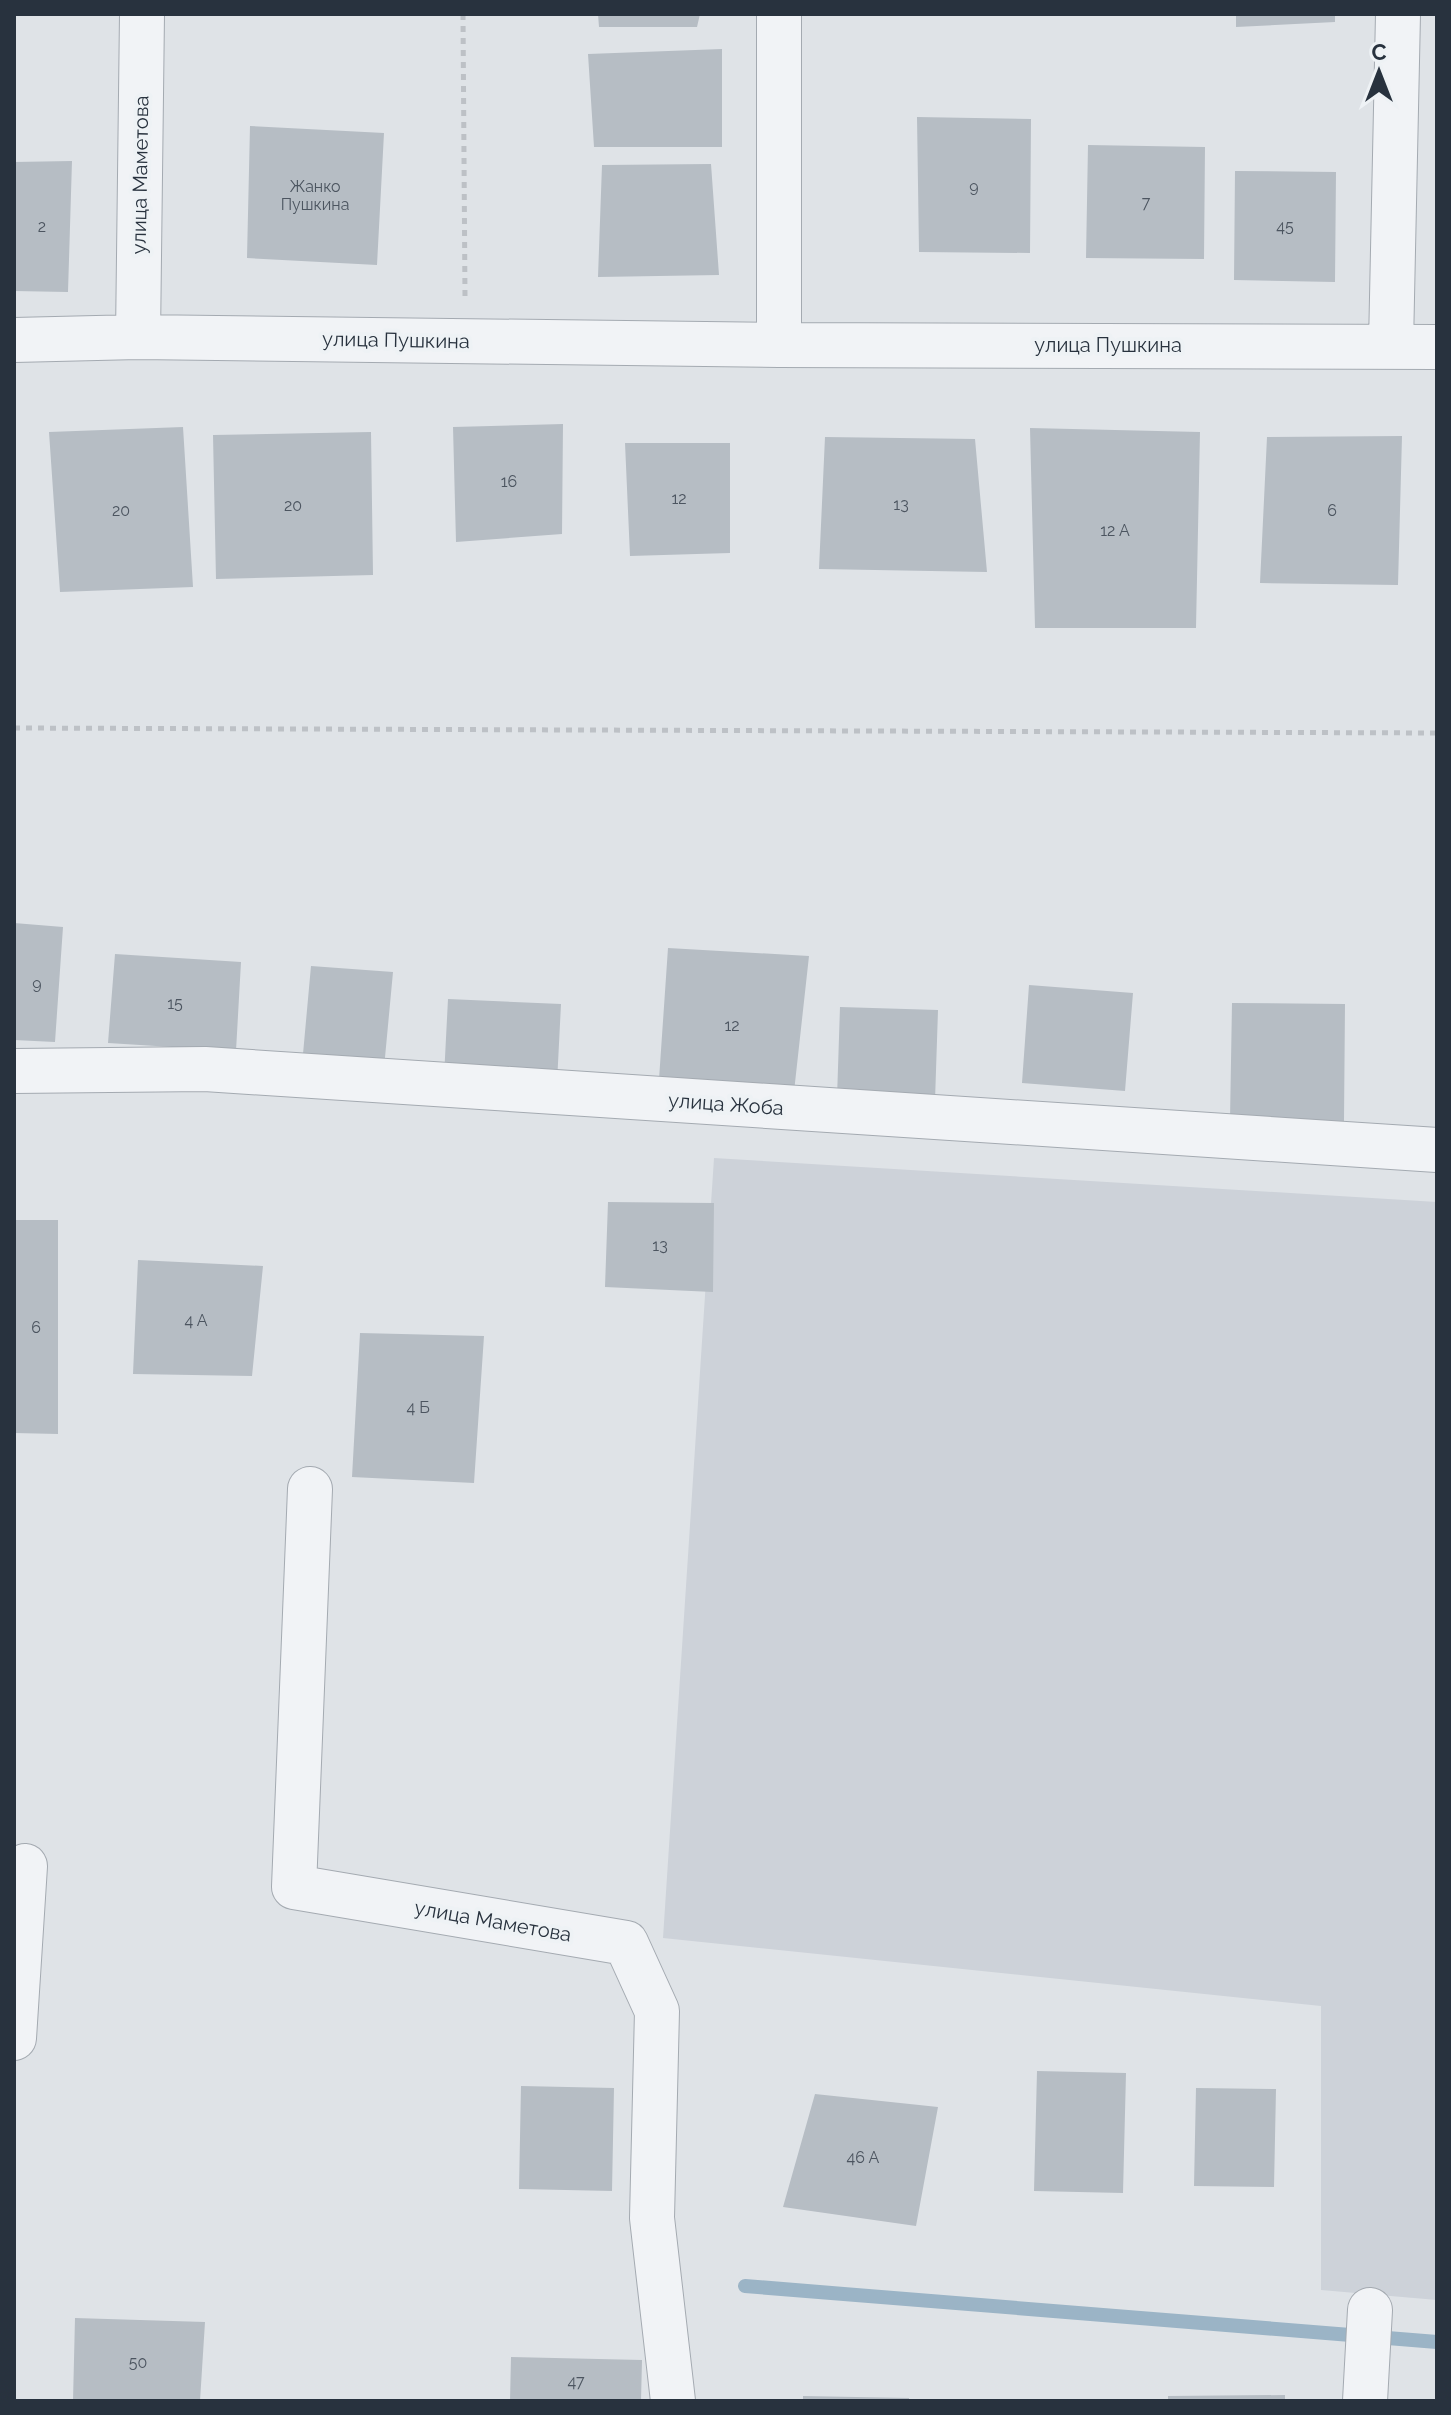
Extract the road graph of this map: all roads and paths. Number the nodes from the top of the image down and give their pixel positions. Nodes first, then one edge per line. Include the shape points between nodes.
1 (142, 14) edge
2 (463, 14) edge
3 (779, 14) edge
4 (1398, 14) edge
5 (138, 337) junction
6 (14, 340) edge
7 (466, 341) junction
8 (779, 345) junction
9 (1391, 345) junction
10 (1437, 347) edge
11 (14, 728) edge
12 (1437, 733) edge
13 (14, 1071) edge
14 (1437, 1150) edge
15 (310, 1489) dead end
16 (25, 1866) dead end
17 (14, 2038) edge
18 (1370, 2310) dead end
19 (673, 2401) edge
20 (1365, 2401) edge

1 - 5 street, улица Маметова
2 - 7 path
3 - 8 street
4 - 9 street
5 - 6 street, улица Пушкина
5 - 7 street, улица Пушкина
7 - 8 street, улица Пушкина
8 - 9 street, улица Пушкина
9 - 10 street, улица Пушкина
11 - 12 path
13 - 14 street, улица Жоба via 205,1069
15 - 19 street, улица Маметова via 294,1887 626,1943 657,2011 652,2218
16 - 17 street
18 - 20 street

